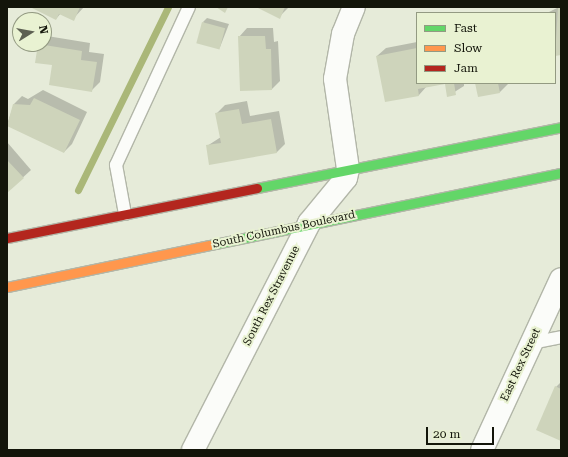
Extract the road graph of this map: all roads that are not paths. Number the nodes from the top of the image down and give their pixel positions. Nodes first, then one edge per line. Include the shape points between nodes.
1 (189, 7) edge
2 (354, 7) edge
3 (561, 126) edge
4 (348, 169) junction
5 (561, 173) edge
6 (125, 214) junction
7 (309, 223) junction
8 (7, 238) edge
9 (561, 279) edge
10 (7, 287) edge
11 (561, 338) edge
12 (531, 343) junction
13 (193, 450) edge
14 (482, 450) edge

1 - 6 lane via 116,165
2 - 4 street via 343,34 336,79
3 - 4 street
4 - 6 street
4 - 7 street, South Rex Stravenue via 339,190
5 - 7 street, South Columbus Boulevard
6 - 8 street
7 - 10 street, South Columbus Boulevard
7 - 13 street, South Rex Stravenue
9 - 12 street, East Rex Street
11 - 12 lane
12 - 14 street, East Rex Street

